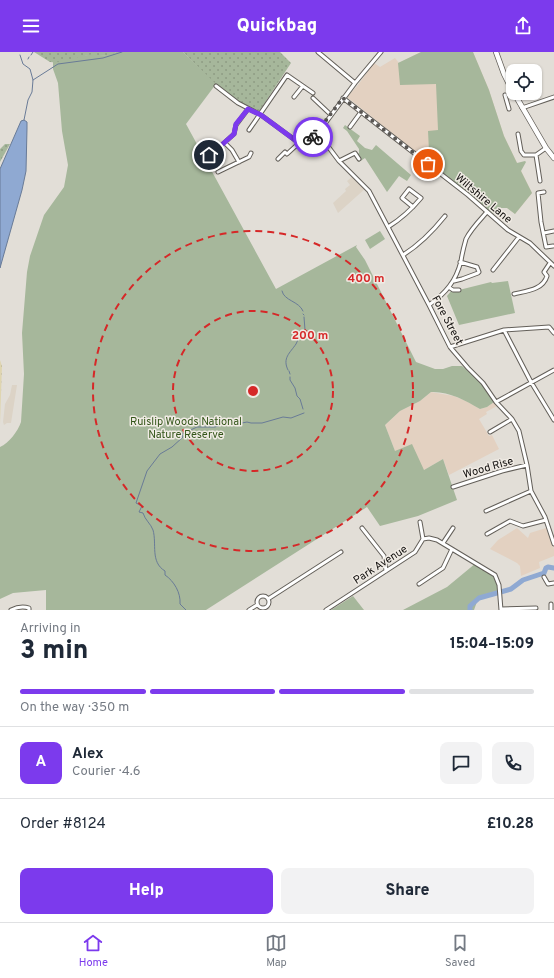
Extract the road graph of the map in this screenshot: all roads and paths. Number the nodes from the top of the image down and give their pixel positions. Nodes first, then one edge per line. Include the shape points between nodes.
1 (318, 52) edge
2 (374, 52) edge
3 (381, 52) edge
4 (496, 52) edge
5 (378, 55) junction
6 (506, 78) edge
7 (355, 83) junction
8 (216, 86) dead end
9 (302, 87) junction
10 (313, 93) dead end
11 (505, 95) dead end
12 (294, 97) dead end
13 (554, 97) edge
14 (313, 98) dead end
15 (343, 98) junction
16 (517, 100) edge
17 (507, 101) joint
18 (522, 108) junction
19 (248, 109) junction
20 (509, 109) dead end
21 (361, 112) junction
22 (261, 115) junction
23 (331, 115) junction
24 (350, 127) dead end
25 (249, 130) dead end
26 (318, 133) junction
27 (518, 134) dead end
28 (225, 143) junction
29 (299, 143) junction
30 (546, 148) junction
31 (252, 153) dead end
32 (209, 155) dead end
33 (536, 155) junction
34 (554, 158) edge
35 (278, 159) dead end
36 (359, 159) dead end
37 (340, 161) junction
38 (239, 162) junction
39 (218, 172) dead end
40 (540, 181) dead end
41 (544, 192) dead end
42 (413, 207) junction
43 (487, 212) junction
44 (445, 216) dead end
45 (388, 227) junction
46 (554, 231) edge
47 (544, 233) junction
48 (519, 237) junction
49 (553, 246) dead end
50 (403, 255) junction
51 (460, 262) junction
52 (550, 263) junction
53 (554, 266) edge
54 (493, 270) dead end
55 (454, 281) junction
56 (450, 288) junction
57 (458, 290) dead end
58 (514, 294) dead end
59 (430, 305) junction
60 (504, 330) junction
61 (554, 333) edge
62 (450, 347) junction
63 (554, 370) edge
64 (531, 382) junction
65 (496, 402) junction
66 (554, 411) edge
67 (550, 413) junction
68 (512, 419) junction
69 (554, 420) edge
70 (490, 432) dead end
71 (528, 465) junction
72 (453, 487) dead end
73 (531, 491) junction
74 (486, 511) dead end
75 (546, 520) junction
76 (420, 522) dead end
77 (362, 528) dead end
78 (454, 528) dead end
79 (487, 534) dead end
80 (424, 539) junction
81 (443, 543) junction
82 (554, 544) edge
83 (452, 549) junction
84 (342, 552) dead end
85 (386, 571) junction
86 (544, 577) dead end
87 (554, 583) edge
88 (419, 584) dead end
89 (268, 599) junction
90 (551, 604) dead end
91 (257, 605) junction
92 (268, 608) edge
93 (536, 608) dead end
94 (29, 609) edge
95 (501, 609) edge
96 (11, 610) edge
97 (250, 610) edge
98 (326, 610) edge
99 (551, 610) edge

1 - 7 street
2 - 5 street
3 - 5 street
4 - 6 main road
5 - 7 street
7 - 15 street
8 - 19 street
9 - 10 street
9 - 12 street
9 - 22 street via 287,75
11 - 17 street
13 - 18 street
14 - 23 street
15 - 21 street, Wiltshire Lane
15 - 23 street
16 - 18 main road
17 - 20 street
18 - 30 main road
19 - 22 street
19 - 28 street via 236,124 234,134
21 - 24 street
21 - 43 street, Wiltshire Lane
22 - 25 street
22 - 29 street
23 - 26 street
26 - 29 street
26 - 37 street, Fore Street
27 - 33 street via 524,155
28 - 32 street
28 - 38 street
29 - 35 street
30 - 33 street
30 - 34 main road
31 - 38 street
33 - 40 street
36 - 37 street via 355,153
37 - 45 street, Fore Street via 370,191
38 - 39 street
41 - 47 street via 538,193
42 - 42 street via 402,198 409,189 421,198
42 - 45 street
43 - 48 street, Wiltshire Lane
43 - 51 street via 467,239
44 - 50 street via 423,240
45 - 50 street, Fore Street
46 - 47 street
47 - 49 street via 546,247
48 - 52 street, Wiltshire Lane via 530,243
48 - 54 street
50 - 59 street, Fore Street
51 - 55 street
51 - 55 street via 477,267 479,272
52 - 53 street, Wiltshire Lane
52 - 58 street via 544,272 547,276 541,286
55 - 56 street
56 - 57 street
56 - 59 street
59 - 62 street, Fore Street
60 - 61 street via 549,327
60 - 62 street
60 - 64 street
62 - 65 street, Fore Street via 483,383
63 - 64 street
64 - 65 street
64 - 67 street
65 - 68 street, Fore Street
66 - 67 street
67 - 69 street
68 - 70 street
68 - 71 street, Fore Street via 519,430
71 - 72 street, Wood Rise
71 - 73 street, Fore Street
73 - 74 street
73 - 75 street, Fore Street
75 - 79 street via 523,526 510,520
75 - 82 street, Fore Street
76 - 80 street
77 - 85 street via 384,556
78 - 81 street
80 - 81 street via 429,538
80 - 85 street, Park Avenue via 415,552
81 - 83 street
83 - 88 street via 443,568
83 - 95 street via 496,575
84 - 89 street
85 - 98 street, Park Avenue
86 - 87 street via 547,584
89 - 91 street via 260,596
89 - 92 street
90 - 99 street
91 - 92 street via 260,608
91 - 97 street
93 - 95 street
94 - 96 street via 16,607

